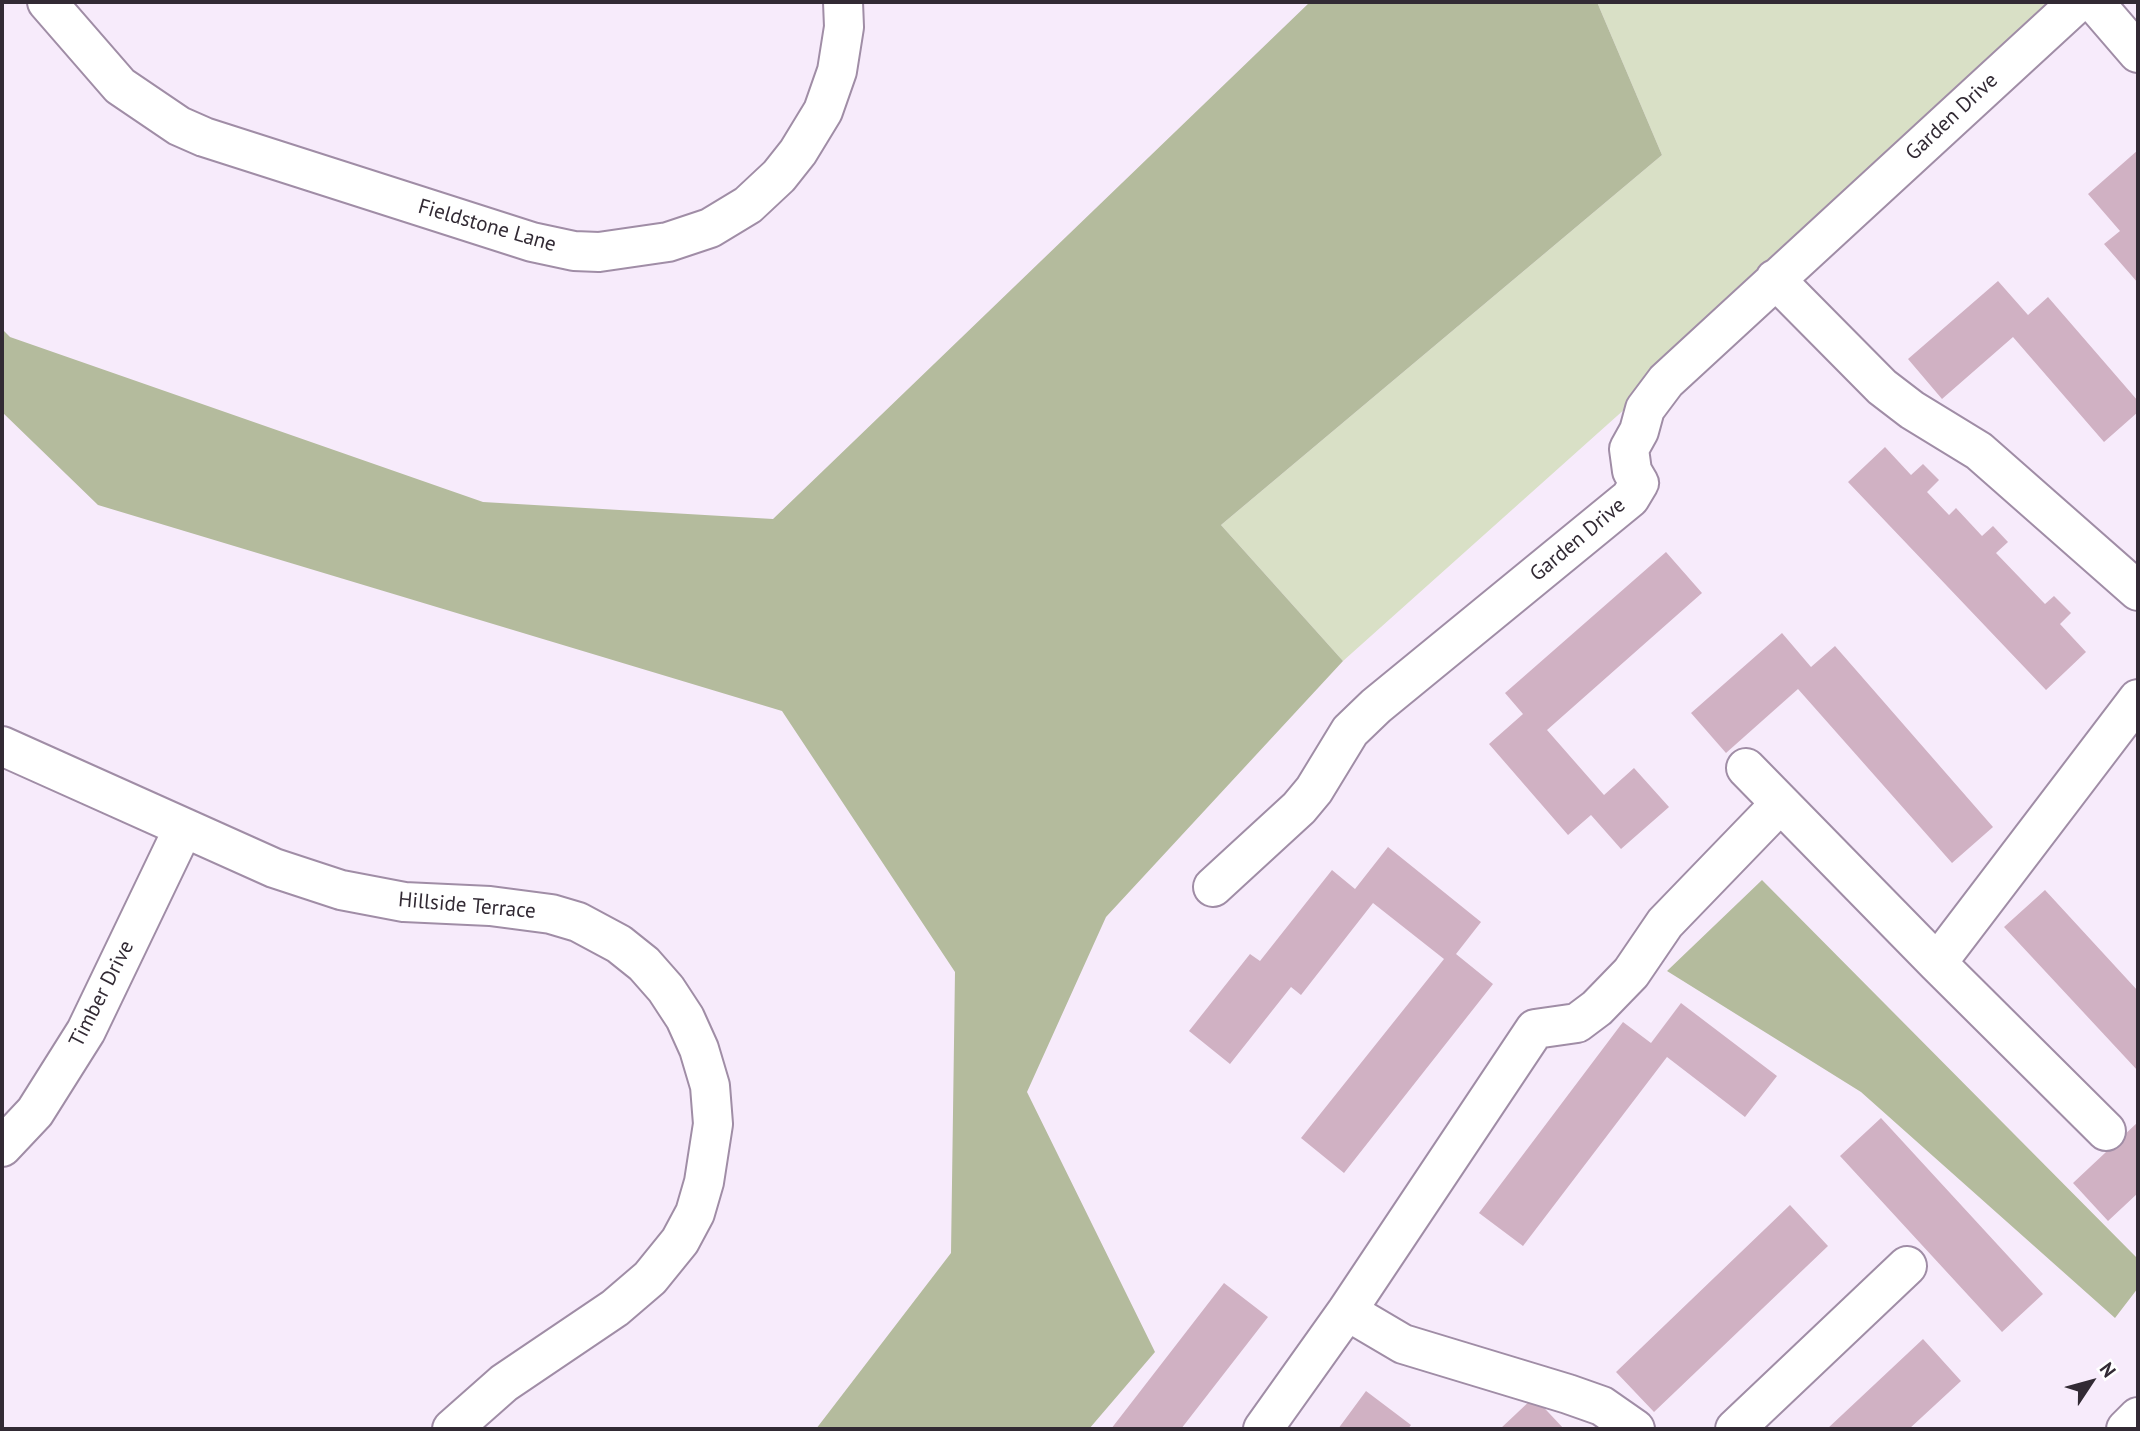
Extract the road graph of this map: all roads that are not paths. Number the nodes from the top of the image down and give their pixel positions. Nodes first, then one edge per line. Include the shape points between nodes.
1 (47, 2) edge
2 (843, 2) edge
3 (2078, 2) edge
4 (2094, 2) edge
5 (2138, 53) edge
6 (1776, 279) junction
7 (2138, 591) edge
8 (2138, 699) edge
9 (2, 746) edge
10 (1746, 768) dead end
11 (1780, 804) junction
12 (183, 829) junction
13 (1213, 887) dead end
14 (1937, 963) junction
15 (2106, 1131) dead end
16 (2, 1147) edge
17 (1907, 1266) dead end
18 (1347, 1311) junction
19 (2138, 1417) edge
20 (452, 1429) edge
21 (1263, 1429) edge
22 (1635, 1429) edge
23 (1735, 1429) edge
24 (2126, 1429) edge

1 - 2 street, Fieldstone Lane via 120,86 179,126 532,242 599,252 668,242 710,228 748,205 779,176 798,152 830,91 844,27
3 - 6 street, Garden Drive
4 - 5 street
6 - 7 street via 1882,387 1979,451
6 - 13 street, Garden Drive via 1666,381 1645,409 1629,449 1639,483 1630,498 1376,706 1350,731 1299,808
8 - 14 street
9 - 12 street, Hillside Terrace
10 - 11 street
11 - 14 street
11 - 18 street via 1665,923 1631,973 1597,1008 1577,1023 1535,1029
12 - 16 street, Timber Drive via 86,1031 35,1112
12 - 20 street, Hillside Terrace via 274,868 341,890 404,902 551,914 578,922 644,964 685,1018 699,1049 710,1086 713,1124 704,1182 680,1241 650,1278 615,1308 504,1383
14 - 15 street
17 - 23 street
18 - 21 street
18 - 22 street via 1403,1344 1602,1406
19 - 24 street

